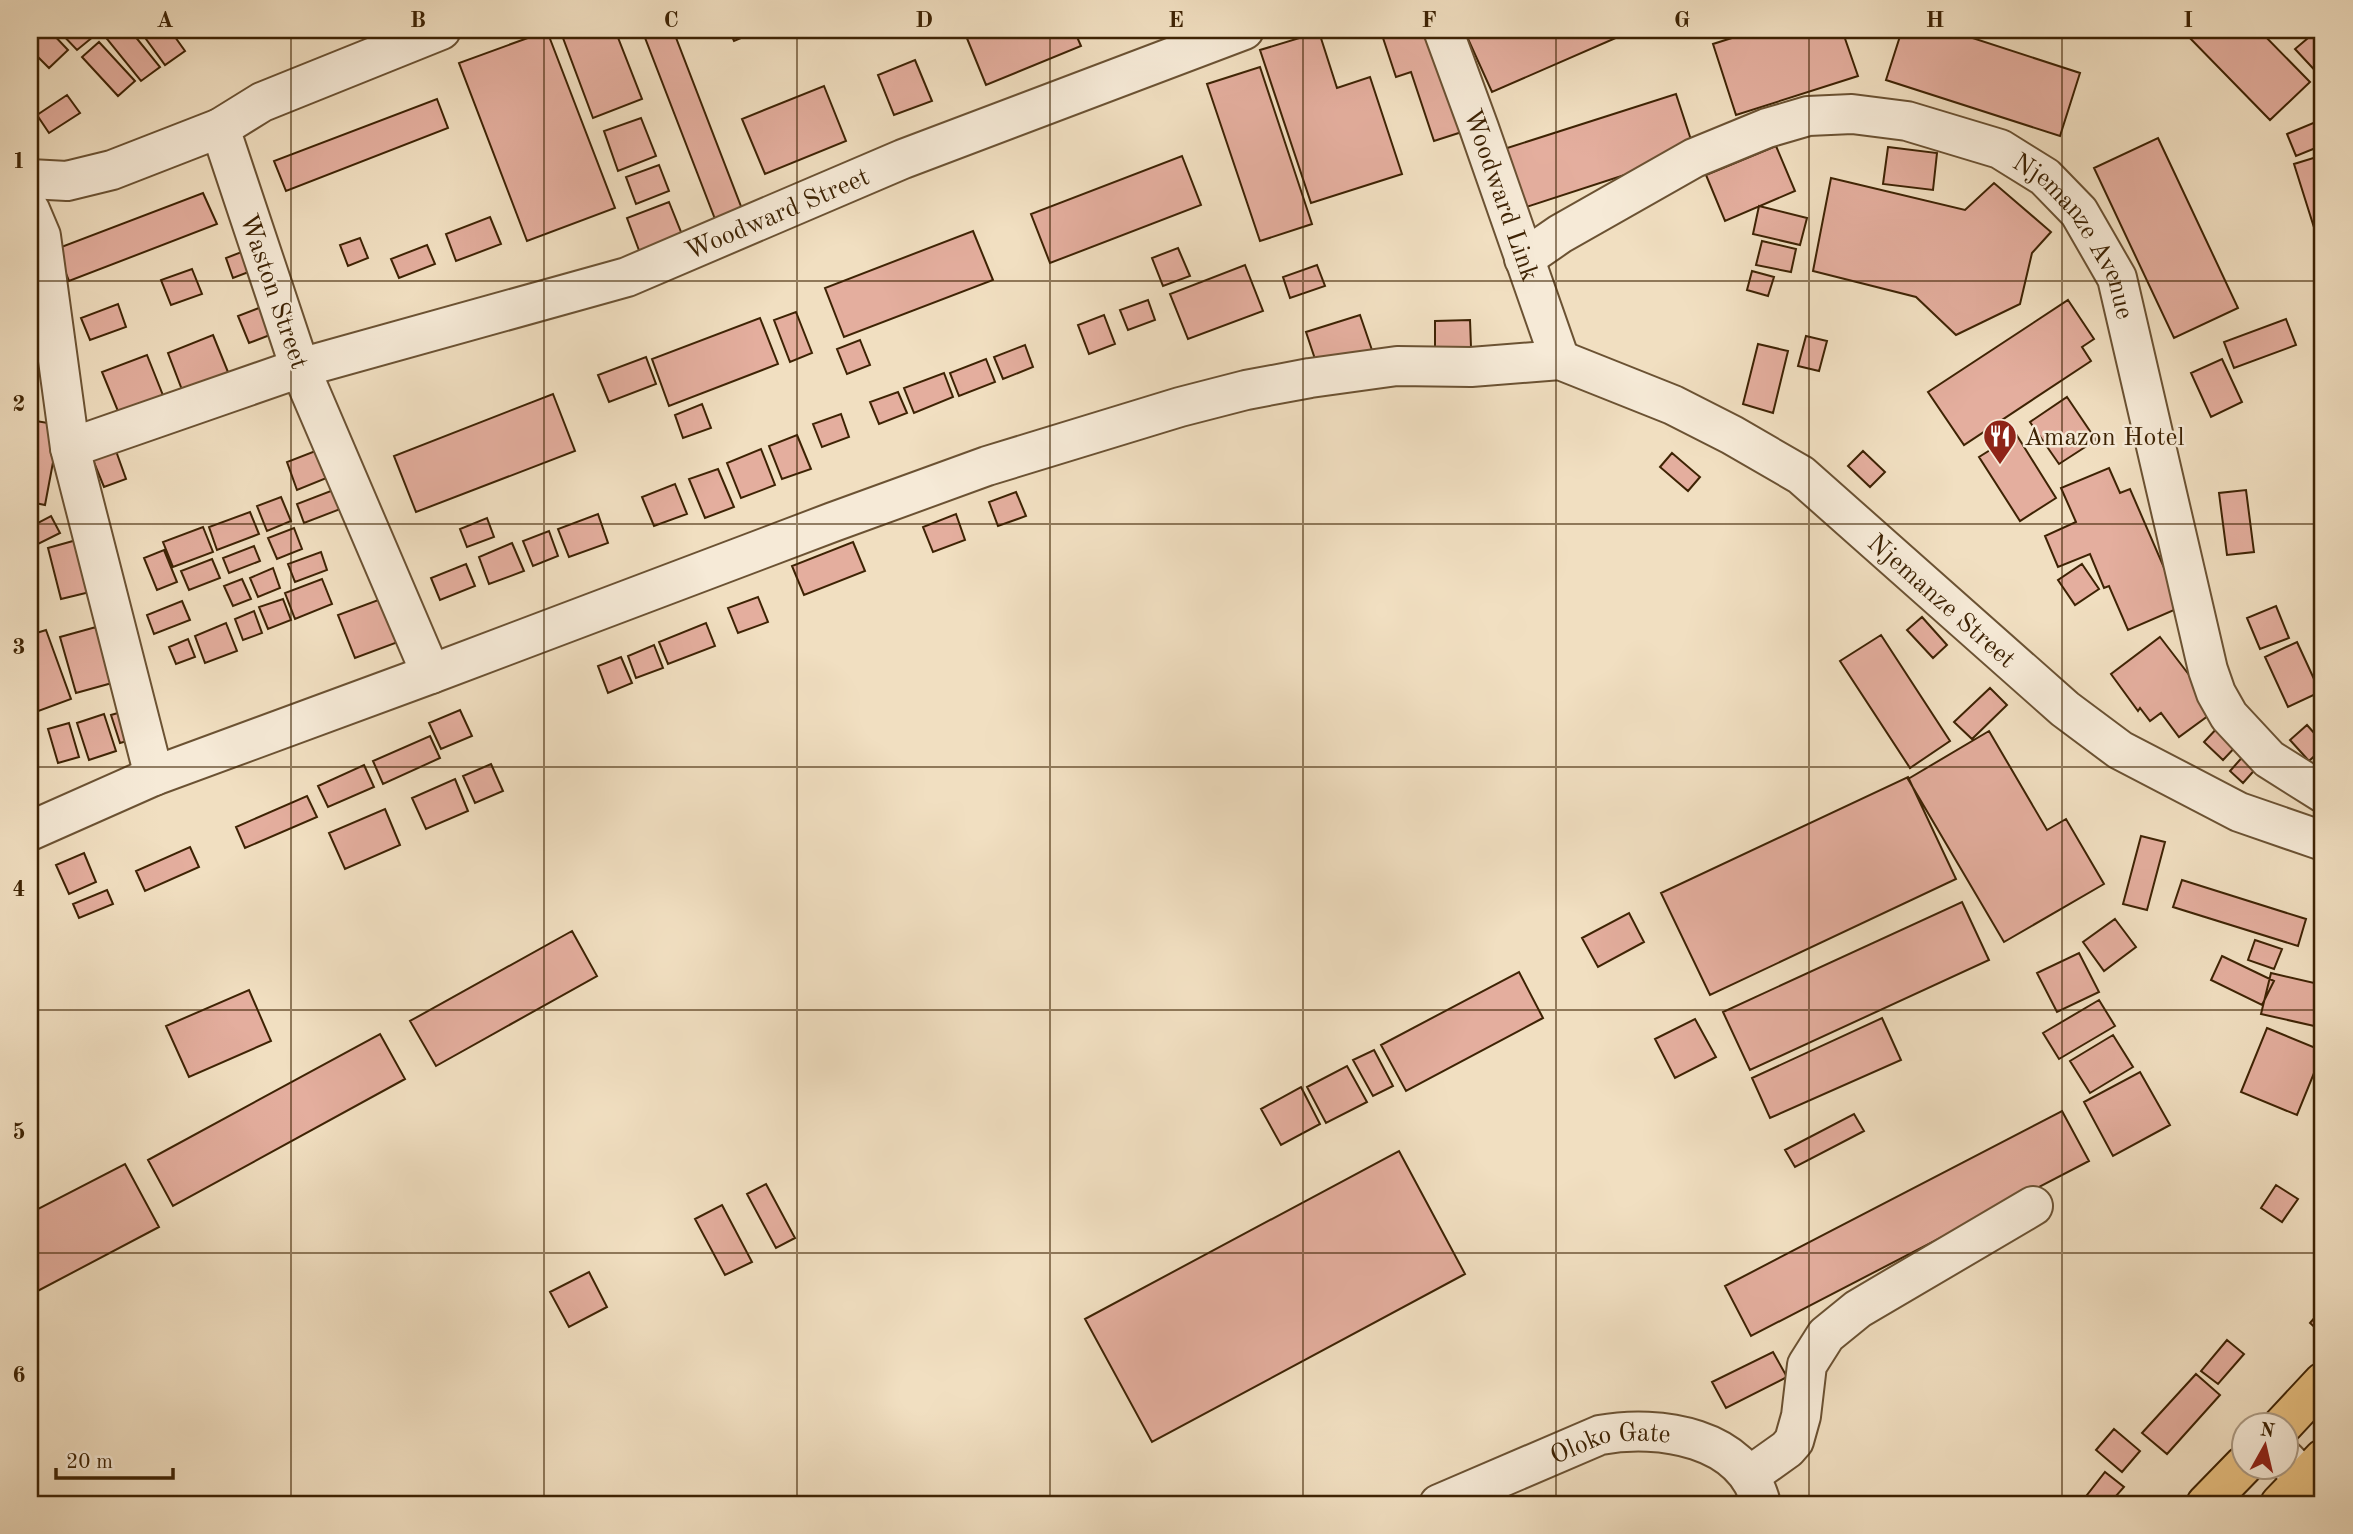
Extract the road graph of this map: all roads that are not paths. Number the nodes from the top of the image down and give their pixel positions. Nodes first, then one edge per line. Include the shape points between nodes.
1 (441, 30) edge
2 (1244, 30) edge
3 (1443, 30) edge
4 (220, 128) junction
5 (30, 179) edge
6 (30, 210) edge
7 (1524, 259) junction
8 (1560, 360) junction
9 (300, 368) junction
10 (70, 448) junction
11 (431, 674) junction
12 (154, 776) junction
13 (2323, 793) edge
14 (30, 831) edge
15 (2323, 841) edge
16 (2033, 1206) dead end
17 (2323, 1382) edge
18 (2295, 1412) edge
19 (2230, 1480) edge
20 (1755, 1490) edge
21 (1439, 1504) edge
22 (2206, 1504) edge

1 - 4 street via 262,102
2 - 9 street, Woodward Street via 903,159 628,277
3 - 7 street, Woodward Link
4 - 5 street via 112,170 67,181
4 - 9 street, Waston Street
6 - 10 street via 41,236
7 - 8 street, Woodward Link
7 - 13 street, Njemanze Avenue via 1694,158 1808,116 1852,114 1907,121 2000,149 2045,177 2079,212 2118,278 2216,693 2229,716 2269,759
8 - 11 street via 1471,367 1398,366 1297,380 1180,407 961,476
8 - 15 street, Njemanze Street via 1673,405 1801,475 2065,709 2120,750 2239,812
9 - 10 street, Woodward Street
9 - 11 street, Waston Street
10 - 12 street
11 - 12 street
12 - 14 street
16 - 20 street via 1858,1309 1826,1335 1807,1365 1794,1441
17 - 18 main road
19 - 22 main road
20 - 21 street, Oloko Gate via 1731,1456 1677,1435 1624,1430 1600,1435

